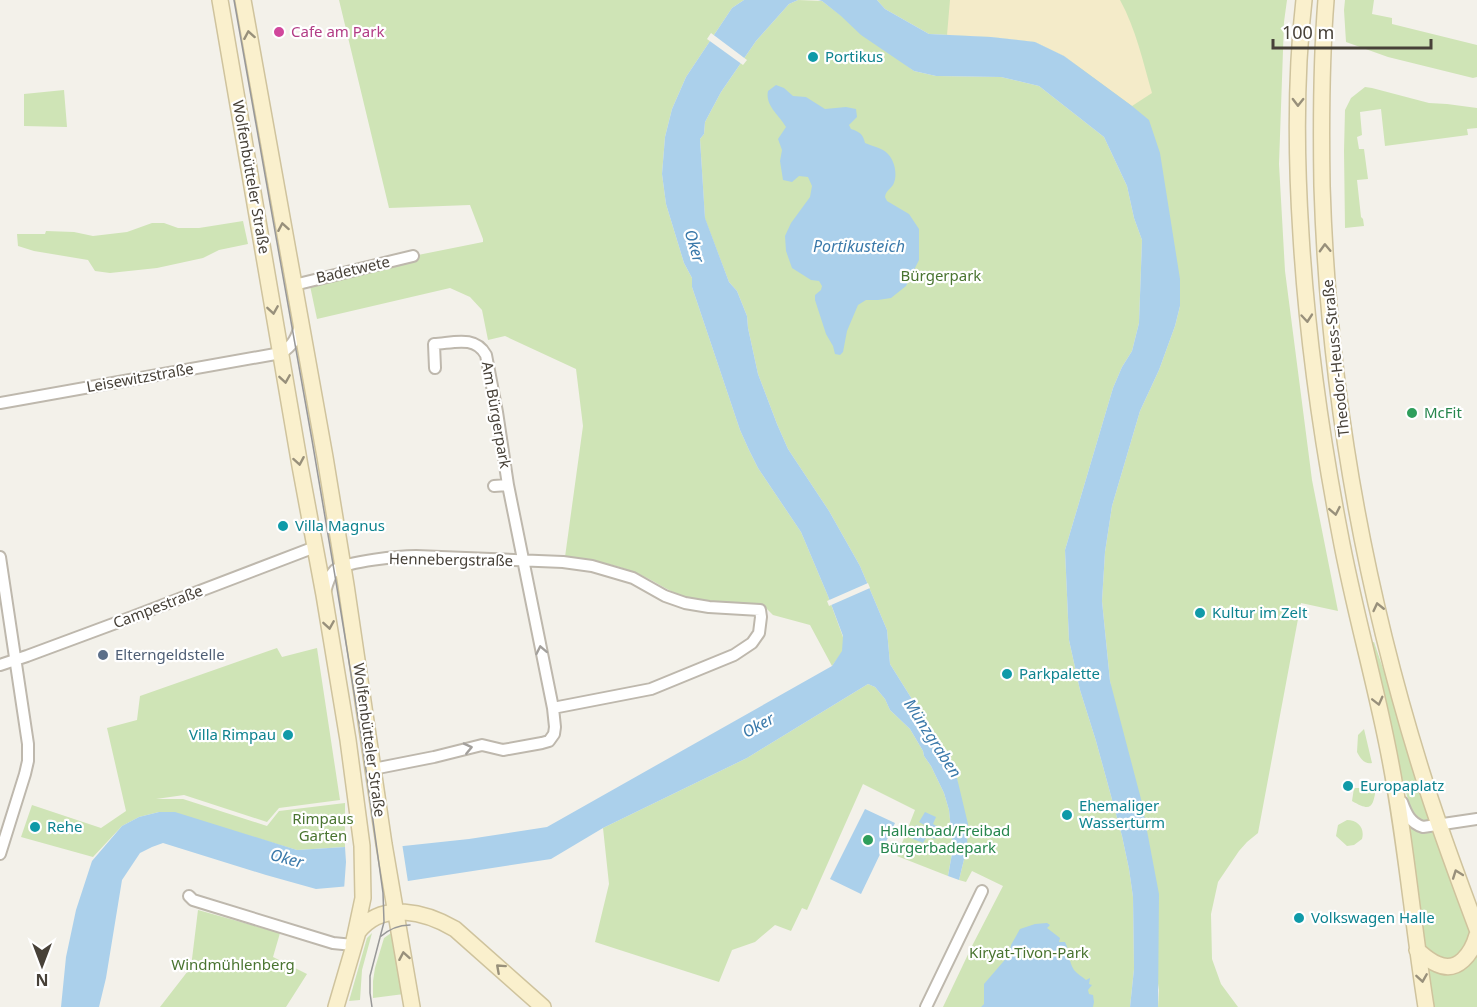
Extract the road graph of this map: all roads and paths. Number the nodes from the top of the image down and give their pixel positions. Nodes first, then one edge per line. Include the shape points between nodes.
1 (220, 0) edge
2 (243, 0) edge
3 (1304, 0) edge
4 (1326, 0) edge
5 (413, 256) dead end
6 (294, 285) junction
7 (301, 323) junction
8 (281, 353) junction
9 (435, 368) dead end
10 (0, 403) edge
11 (508, 485) junction
12 (494, 486) dead end
13 (315, 547) junction
14 (0, 557) edge
15 (524, 561) junction
16 (343, 567) junction
17 (324, 595) junction
18 (1362, 635) junction
19 (16, 660) junction
20 (0, 665) edge
21 (553, 708) junction
22 (1404, 710) junction
23 (373, 769) junction
24 (1397, 793) junction
25 (1477, 819) edge
26 (1439, 825) junction
27 (0, 854) edge
28 (982, 891) dead end
29 (189, 896) dead end
30 (396, 912) junction
31 (1477, 929) edge
32 (1477, 934) edge
33 (353, 945) junction
34 (1417, 950) junction
35 (336, 1007) edge
36 (412, 1007) edge
37 (543, 1007) edge
38 (926, 1007) edge
39 (1426, 1007) edge

1 -> 8 main road, Wolfenbütteler Straße
6 -> 2 main road, Wolfenbütteler Straße
3 -> 18 main road, Theodor-Heuss-Straße via 1298,146 1309,333 1324,449
22 -> 4 main road, Theodor-Heuss-Straße via 1361,530 1331,335 1321,136
5 - 6 street, Badetwete
6 - 7 main road, Wolfenbütteler Straße
7 - 8 street via 295,340
7 - 16 main road, Wolfenbütteler Straße
8 - 10 street, Leisewitzstraße
8 -> 13 main road, Wolfenbütteler Straße
9 - 11 street, Am Bürgerpark via 434,344 467,342 484,351
11 - 12 street, Am Bürgerpark
11 - 15 street, Am Bürgerpark
13 - 17 main road, Wolfenbütteler Straße
13 - 19 street, Campestraße
14 - 19 street
15 - 16 street, Hennebergstraße via 398,556
21 -> 15 street, Hennebergstraße
15 - 21 street, Hennebergstraße via 608,569 685,603 760,610 759,633 734,655 651,689
16 - 17 street via 330,577
16 - 23 main road, Wolfenbütteler Straße
17 -> 33 main road, Wolfenbütteler Straße via 362,846 361,913
18 - 22 street, Theodor-Heuss-Straße via 1377,634
18 -> 24 main road, Theodor-Heuss-Straße
19 - 20 street, Campestraße
19 - 27 street via 28,761
23 -> 21 street, Hennebergstraße via 467,748 503,750 549,741 555,727
22 - 26 main road, Theodor-Heuss-Straße
23 - 30 main road, Wolfenbütteler Straße
24 - 26 street, Theodor-Heuss-Straße via 1416,825
24 - 34 main road, Theodor-Heuss-Straße
25 - 26 street
31 -> 26 main road, Theodor-Heuss-Straße
28 - 38 street
29 - 33 street via 333,943
30 - 33 main road via 367,923
36 -> 30 main road, Wolfenbütteler Straße
37 -> 30 main road via 455,929 421,914
32 - 34 main road via 1468,955 1455,966 1436,964
33 - 35 main road, Wolfenbütteler Straße
34 -> 39 main road, Theodor-Heuss-Straße

